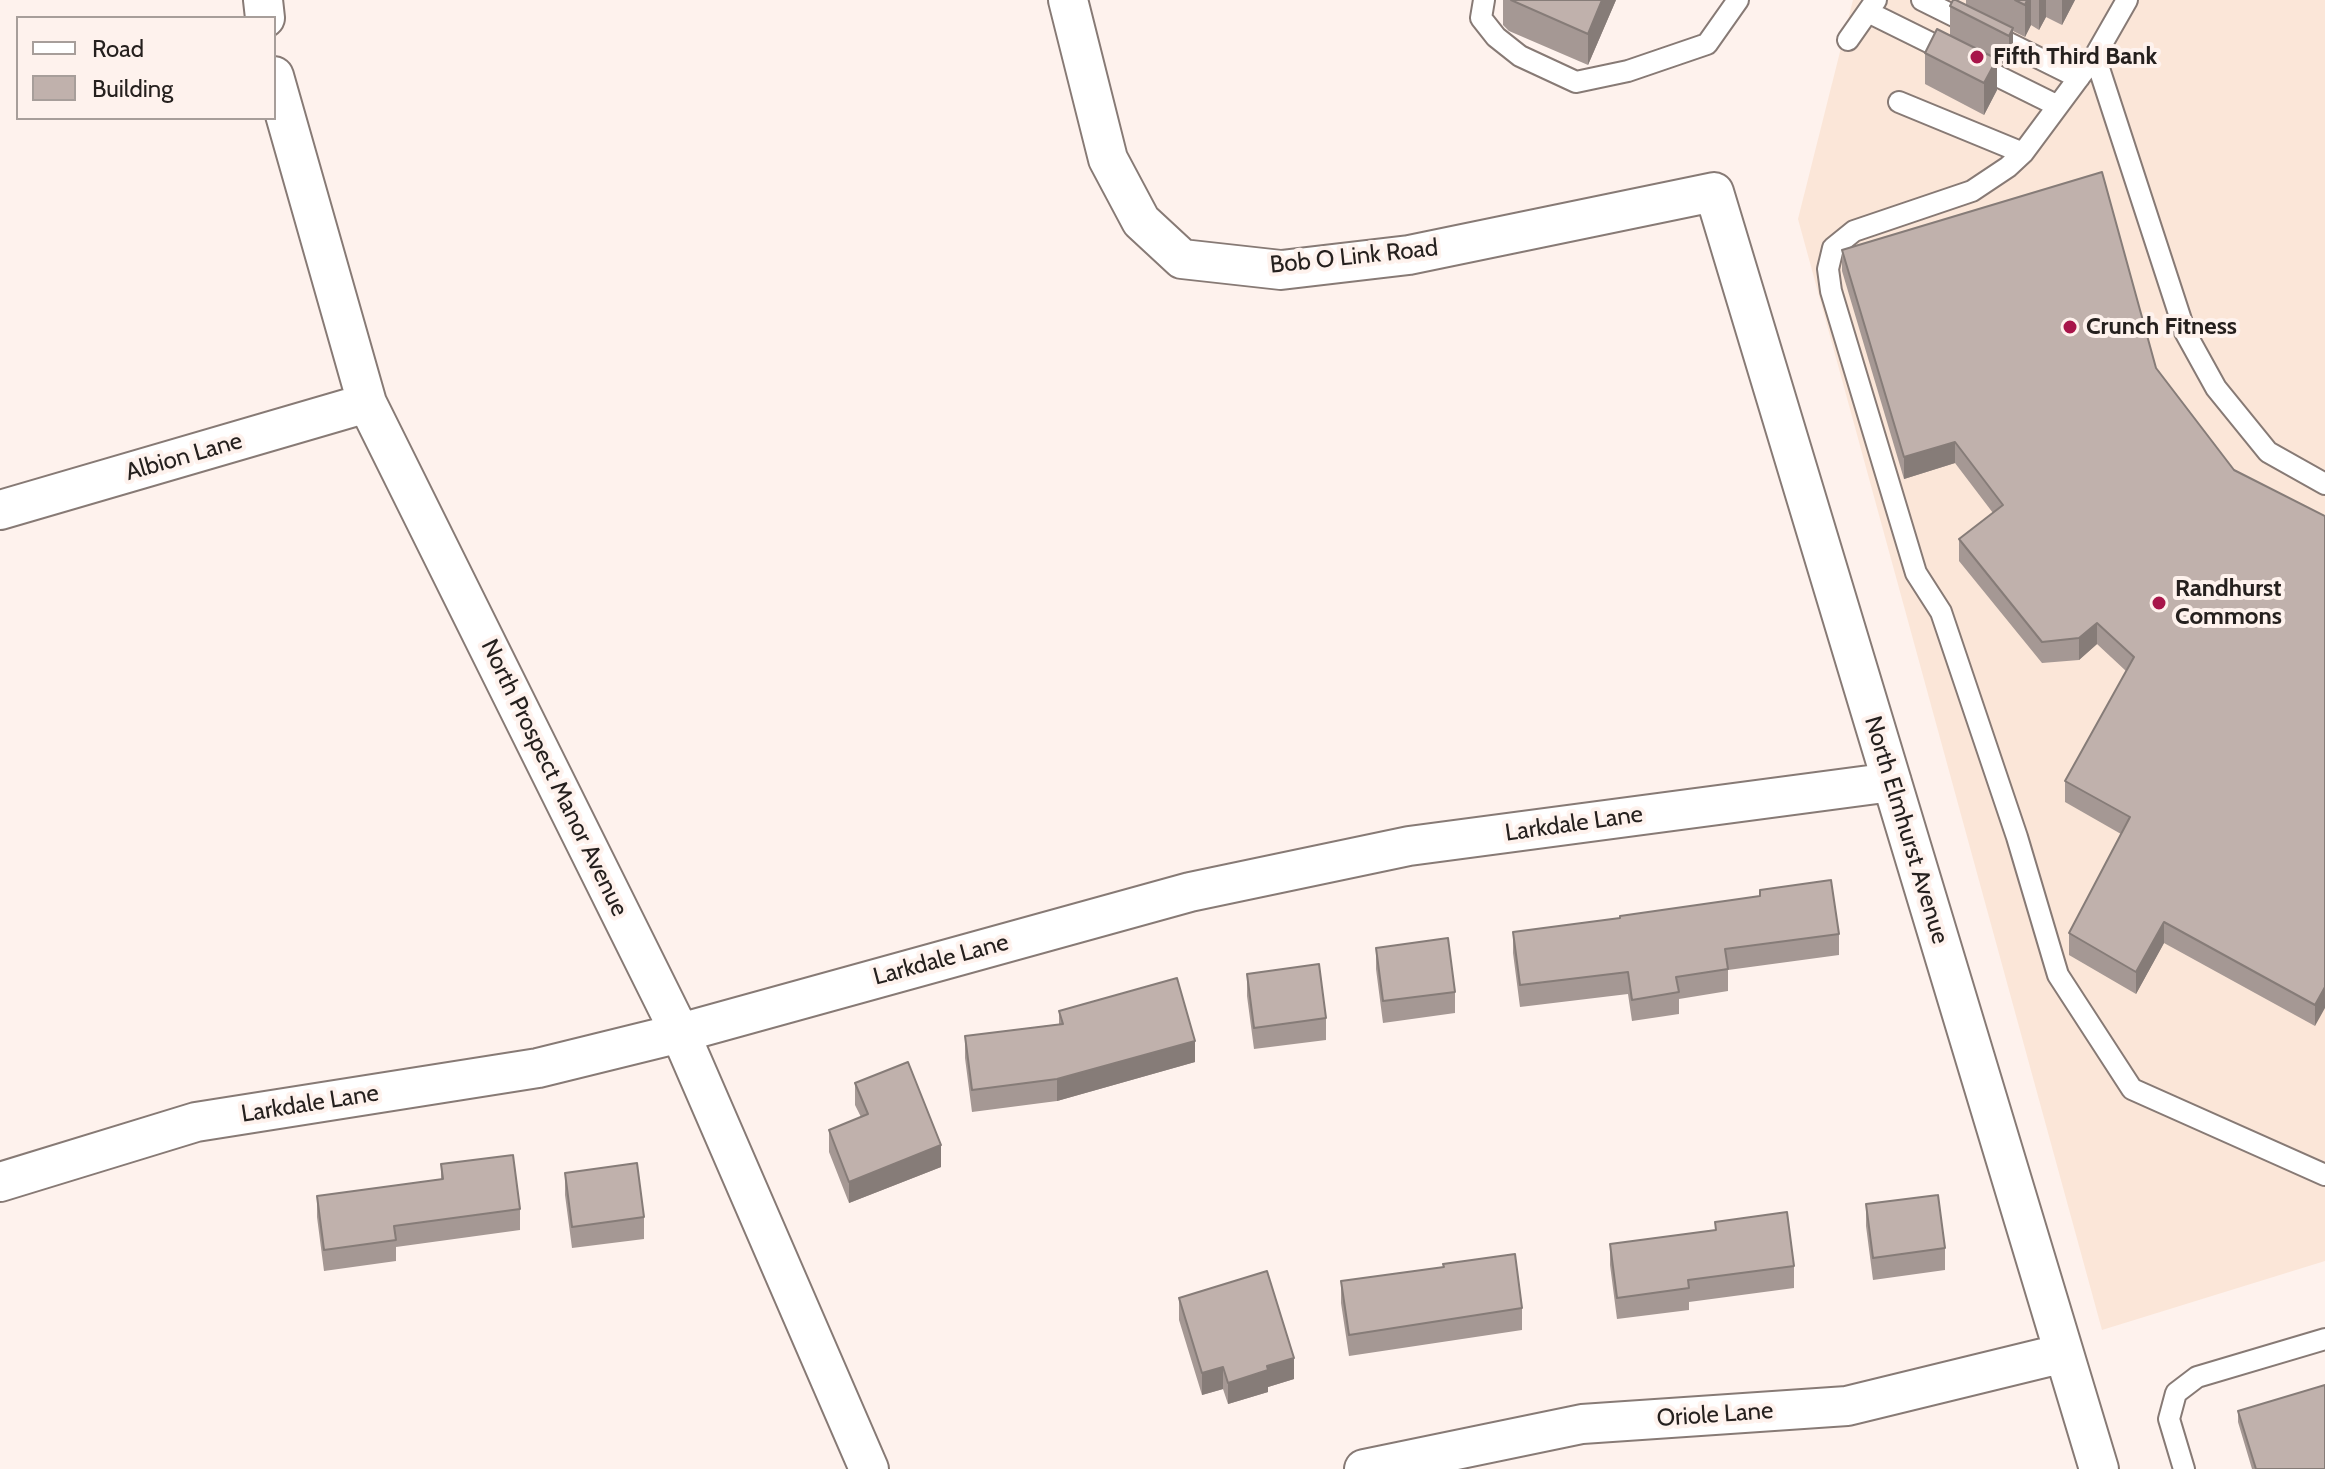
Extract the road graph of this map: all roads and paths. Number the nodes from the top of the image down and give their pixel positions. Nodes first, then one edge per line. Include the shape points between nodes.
1 (1068, 0) edge
2 (1484, 0) edge
3 (1738, 0) edge
4 (1922, 0) edge
5 (2127, 0) edge
6 (1872, 6) edge
7 (1848, 40) dead end
8 (2095, 56) junction
9 (2079, 78) junction
10 (276, 83) edge
11 (1899, 102) dead end
12 (2058, 106) junction
13 (2023, 153) junction
14 (1714, 192) joint
15 (367, 403) junction
16 (2325, 484) edge
17 (0, 510) edge
18 (1892, 782) junction
19 (680, 1033) junction
20 (2325, 1175) edge
21 (0, 1182) edge
22 (2325, 1339) edge
23 (2064, 1353) junction
24 (869, 1469) edge
25 (1364, 1469) edge
26 (2099, 1469) edge
27 (2184, 1469) edge

1 - 14 street, Bob O Link Road via 1108,159 1141,221 1182,259 1281,270 1395,257
2 - 3 lane via 1481,18 1496,37 1520,56 1576,82 1707,44
4 - 9 lane
5 - 8 lane
6 - 7 lane
6 - 12 lane
8 - 9 lane
8 - 16 lane via 2185,332 2216,388 2268,452
9 - 12 lane
10 - 15 street, North Prospect Manor Avenue
11 - 13 lane
12 - 13 lane
13 - 20 lane via 1972,191 1854,231 1833,248 1828,269 1831,291 1916,573 1941,612 2058,975 2132,1089
14 - 18 street, North Elmhurst Avenue
15 - 17 street, Albion Lane
15 - 19 street, North Prospect Manor Avenue
18 - 19 street, Larkdale Lane via 1409,846 1190,892
18 - 23 street, North Elmhurst Avenue
19 - 21 street, Larkdale Lane via 538,1068 196,1122
19 - 24 street, North Prospect Manor Avenue
22 - 27 lane via 2197,1377 2176,1393 2169,1419
23 - 25 street, Oriole Lane via 1847,1406 1582,1424
23 - 26 street, North Elmhurst Avenue

